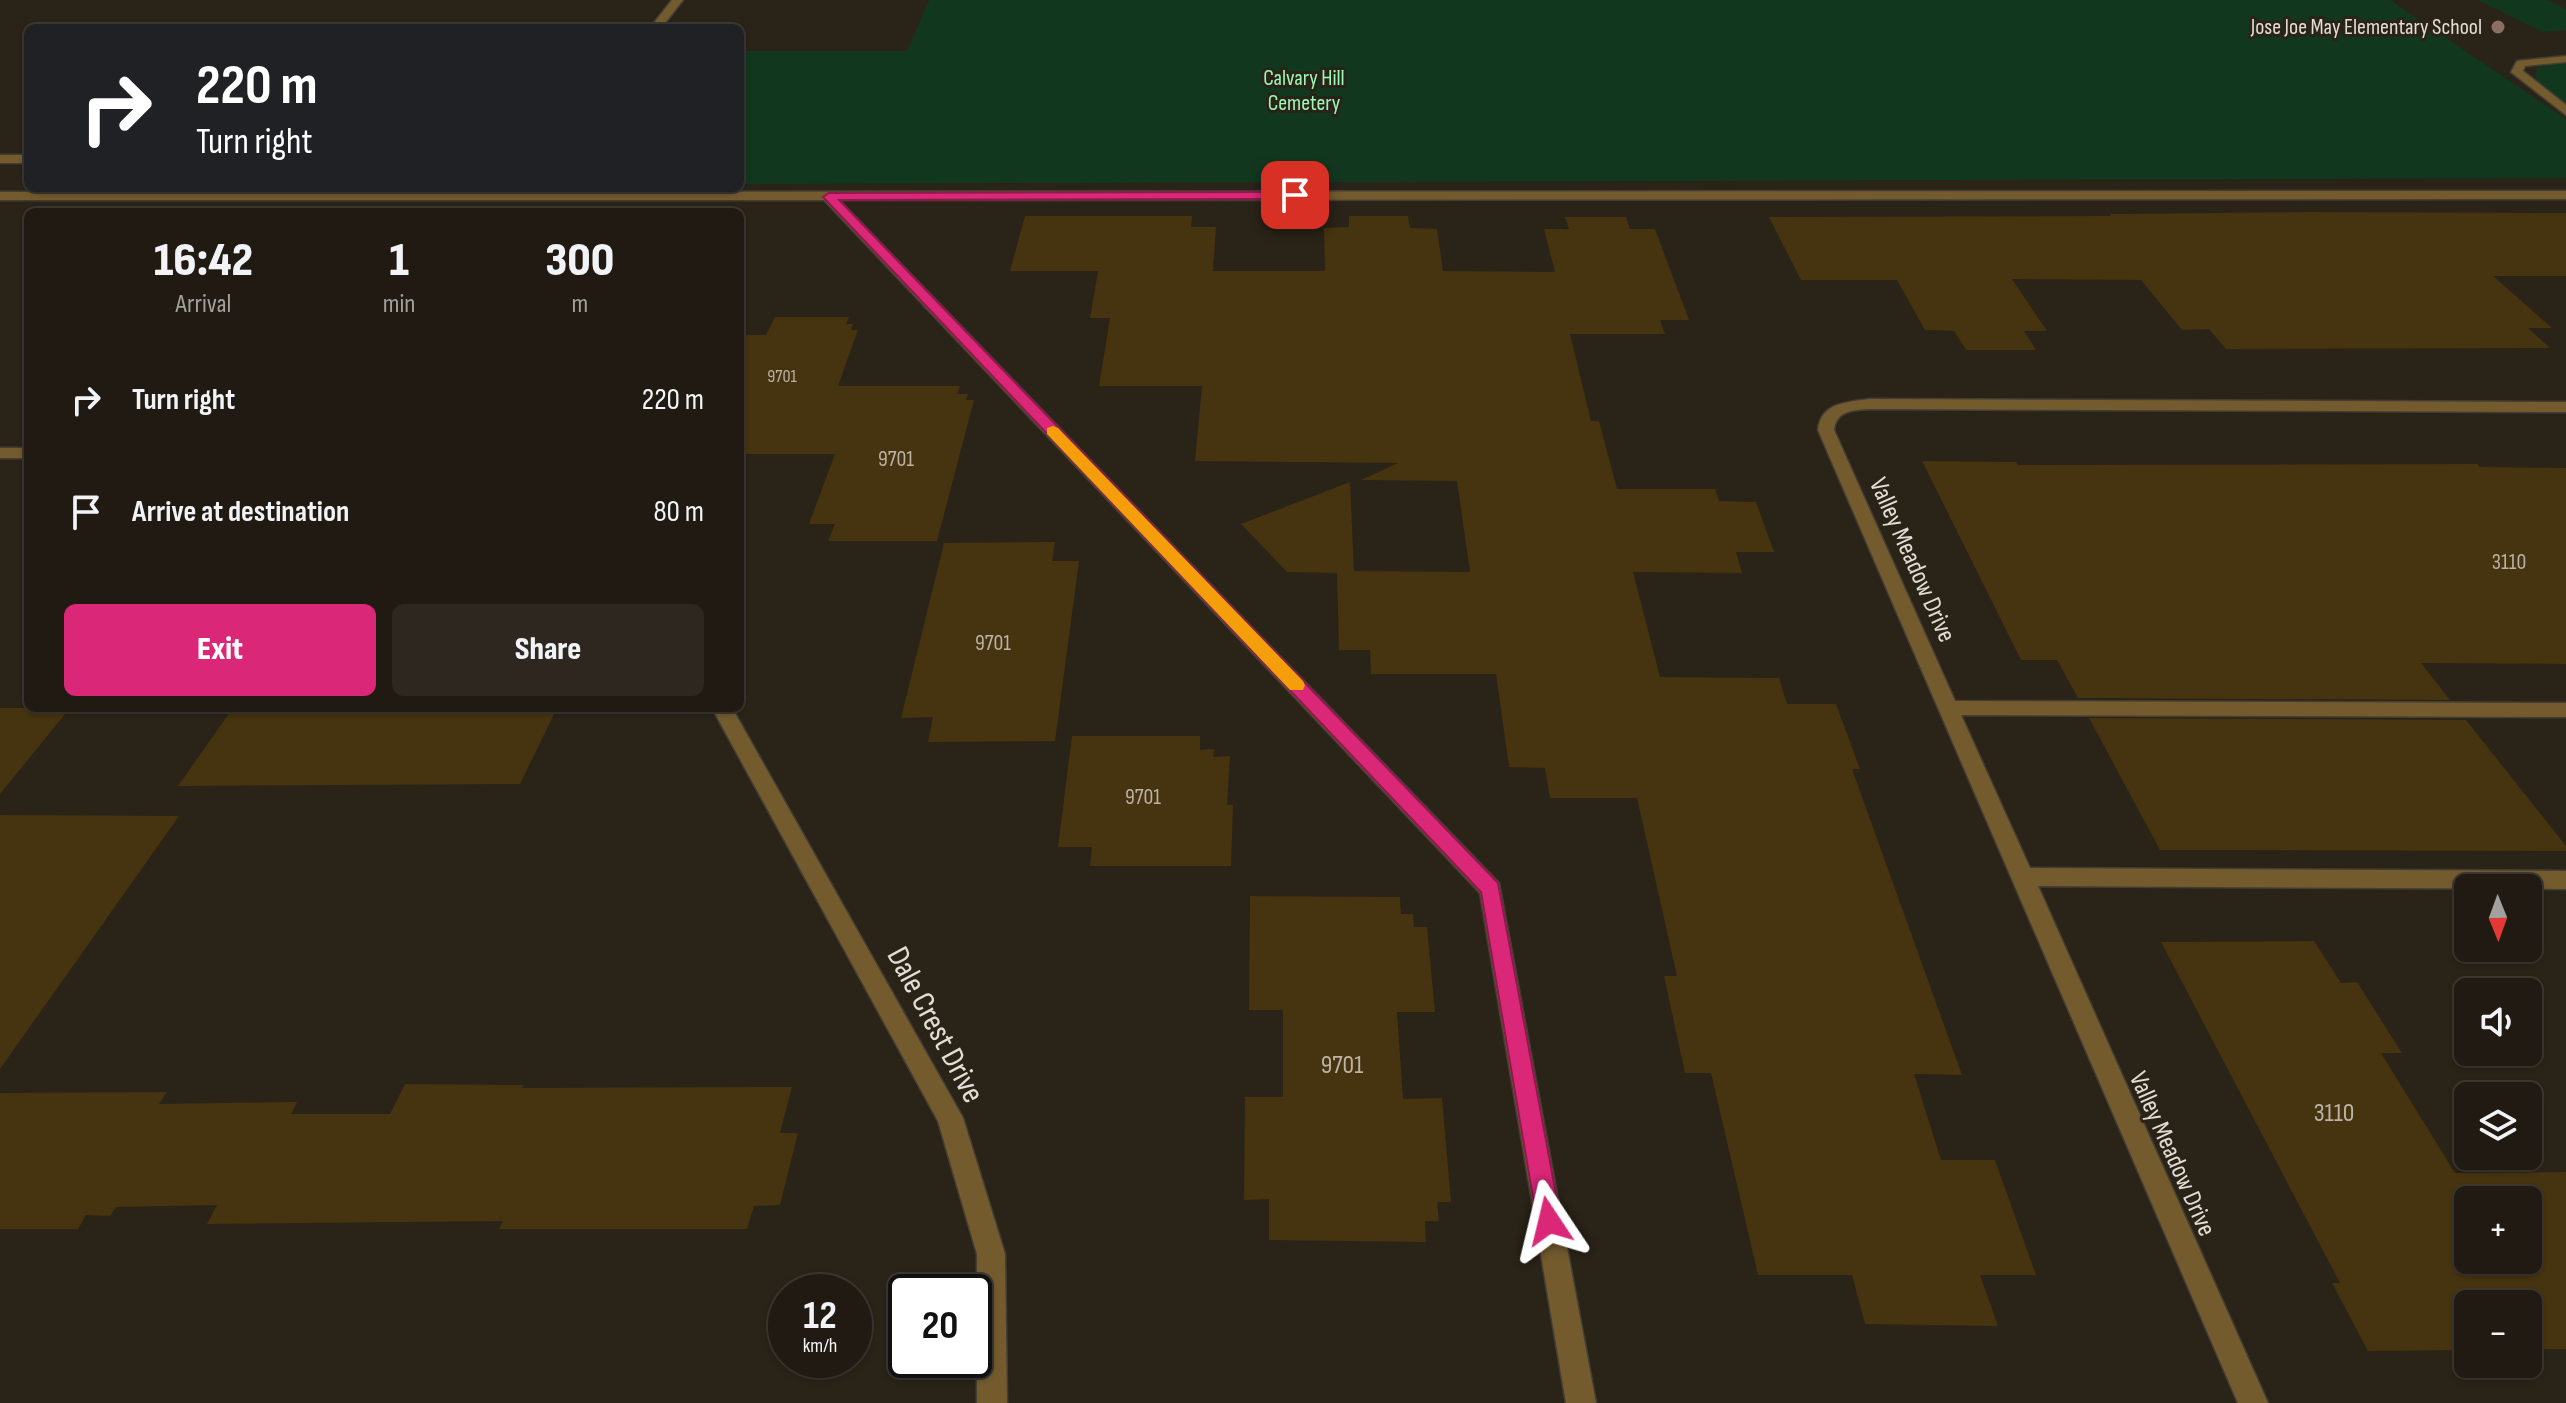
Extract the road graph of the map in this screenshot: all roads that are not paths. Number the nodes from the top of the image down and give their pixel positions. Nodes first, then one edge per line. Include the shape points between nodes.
1 (678, 0) edge
2 (658, 24) edge
3 (2566, 59) edge
4 (2566, 111) edge
5 (0, 159) edge
6 (24, 159) edge
7 (2566, 195) edge
8 (0, 196) edge
9 (829, 197) junction
10 (2566, 407) edge
11 (0, 453) edge
12 (24, 453) edge
13 (1949, 708) junction
14 (2566, 710) edge
15 (724, 712) edge
16 (2022, 877) junction
17 (2566, 880) edge
18 (992, 1403) edge
19 (1581, 1403) edge
20 (2253, 1403) edge

1 - 2 street
3 - 4 street via 2521,63 2517,72
5 - 6 street
7 - 9 street
8 - 9 street
9 - 19 street via 1491,889
10 - 13 street, Valley Meadow Drive via 1841,407 1827,421 1826,430
11 - 12 street
13 - 14 street
13 - 16 street, Valley Meadow Drive
15 - 18 street, Dale Crest Drive via 950,1118 991,1254
16 - 17 street
16 - 20 street, Valley Meadow Drive

